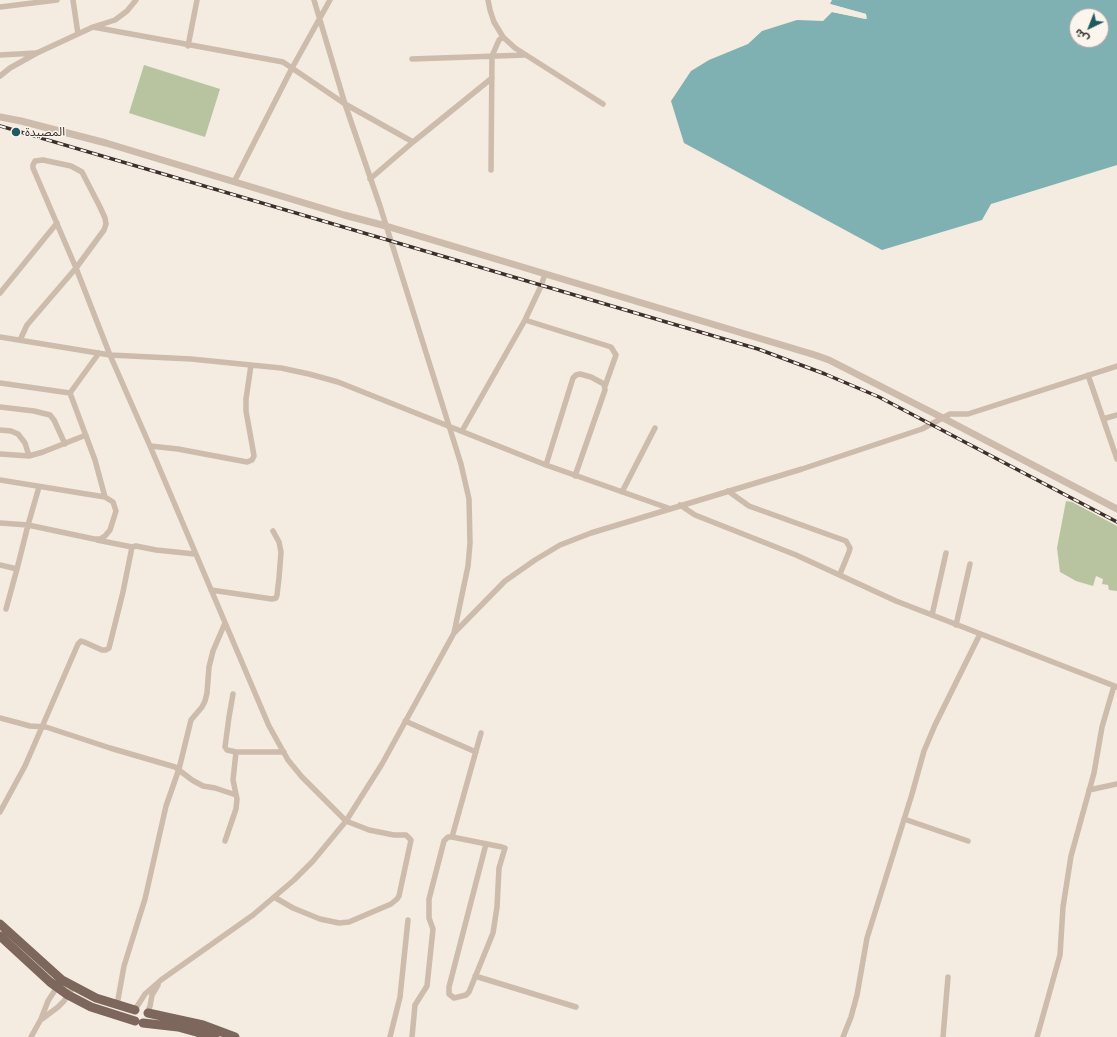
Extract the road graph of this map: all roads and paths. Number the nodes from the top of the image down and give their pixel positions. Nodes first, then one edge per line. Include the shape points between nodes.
1 (57, 0) edge
2 (73, 0) edge
3 (136, 0) edge
4 (197, 0) edge
5 (314, 0) edge
6 (330, 0) edge
7 (488, 0) edge
8 (0, 7) edge
9 (320, 18) junction
10 (93, 28) junction
11 (78, 34) junction
12 (503, 37) junction
13 (188, 46) junction
14 (37, 53) junction
15 (0, 55) edge
16 (527, 55) junction
17 (492, 56) junction
18 (412, 59) dead end
19 (292, 68) junction
20 (0, 76) edge
21 (492, 78) junction
22 (346, 104) junction
23 (603, 104) dead end
24 (0, 117) edge
25 (413, 142) junction
26 (491, 170) dead end
27 (370, 179) junction
28 (234, 182) junction
29 (57, 223) junction
30 (386, 226) junction
31 (76, 268) junction
32 (545, 274) junction
33 (0, 293) edge
34 (525, 320) junction
35 (0, 337) edge
36 (20, 340) junction
37 (99, 353) junction
38 (110, 355) junction
39 (251, 365) junction
40 (1117, 366) edge
41 (1088, 375) junction
42 (0, 383) edge
43 (605, 386) junction
44 (70, 393) junction
45 (0, 408) edge
46 (1117, 415) edge
47 (943, 418) junction
48 (1103, 419) junction
49 (449, 426) junction
50 (655, 428) dead end
51 (0, 430) edge
52 (462, 431) junction
53 (86, 436) junction
54 (64, 444) junction
55 (150, 446) junction
56 (0, 454) edge
57 (29, 456) junction
58 (1117, 459) edge
59 (546, 465) junction
60 (575, 476) junction
61 (0, 480) edge
62 (39, 487) junction
63 (622, 492) junction
64 (728, 492) junction
65 (105, 497) junction
66 (680, 505) junction
67 (668, 509) junction
68 (1117, 509) edge
69 (0, 523) edge
70 (28, 525) junction
71 (273, 531) dead end
72 (94, 539) junction
73 (132, 547) junction
74 (195, 554) junction
75 (946, 554) dead end
76 (970, 564) dead end
77 (0, 565) edge
78 (17, 569) junction
79 (840, 574) junction
80 (211, 590) junction
81 (6, 609) dead end
82 (932, 615) junction
83 (226, 623) junction
84 (956, 625) junction
85 (454, 633) junction
86 (980, 634) junction
87 (1116, 687) edge
88 (233, 694) dead end
89 (0, 718) edge
90 (405, 721) junction
91 (42, 727) junction
92 (481, 734) dead end
93 (236, 752) junction
94 (284, 752) junction
95 (476, 752) junction
96 (179, 769) junction
97 (1117, 784) edge
98 (1089, 790) junction
99 (236, 795) junction
100 (0, 812) edge
101 (904, 819) junction
102 (346, 821) junction
103 (452, 837) junction
104 (225, 840) dead end
105 (968, 841) dead end
106 (486, 844) junction
107 (274, 897) junction
108 (408, 920) dead end
109 (0, 924) edge
110 (0, 936) edge
111 (475, 976) junction
112 (948, 977) dead end
113 (161, 980) junction
114 (59, 984) junction
115 (74, 986) junction
116 (68, 995) junction
117 (117, 1005) junction
118 (576, 1007) dead end
119 (136, 1009) junction
120 (148, 1012) junction
121 (42, 1019) junction
122 (139, 1022) junction
123 (31, 1037) edge
124 (215, 1037) edge
125 (235, 1037) edge
126 (390, 1037) edge
127 (412, 1037) edge
128 (843, 1037) edge
129 (943, 1037) edge
130 (1037, 1037) edge

1 - 8 street
2 - 11 street
3 - 10 street via 115,20
4 - 13 street
5 - 9 street
6 - 9 street
7 - 12 street via 494,22
9 - 19 street
9 - 22 street
10 - 11 street
10 - 13 street
11 - 14 street
12 - 16 street
12 - 17 street
13 - 19 street via 283,62
14 - 15 street
14 - 20 street
16 - 17 street
16 - 23 street
17 - 18 street
17 - 21 street
19 - 22 street
19 - 28 street
21 - 25 street
21 - 26 street
22 - 25 street
22 - 27 street
24 - 28 street via 106,143
25 - 27 street
27 - 30 street
28 - 30 street
29 - 31 street
29 - 31 street via 33,168 37,160 80,169 105,218 104,230
29 - 33 street
30 - 32 street
30 - 49 street
31 - 36 street via 27,325
31 - 38 street
32 - 34 street
32 - 47 street via 822,358
34 - 43 street via 611,347 616,355
34 - 52 street
35 - 36 street
36 - 37 street
37 - 38 street
37 - 44 street
38 - 39 street
38 - 55 street
39 - 49 street via 281,368 338,382
39 - 55 street via 246,411 253,460 247,462 178,448
40 - 41 street
41 - 47 street via 968,414 950,414
41 - 48 street
42 - 44 street
43 - 59 street via 598,380 582,375 573,378
43 - 60 street via 604,398
44 - 53 street
45 - 54 street via 50,415
46 - 48 street
47 - 64 street via 922,429
47 - 68 street
48 - 58 street
49 - 52 street
49 - 85 street via 469,499 470,522 468,566
50 - 63 street
51 - 57 street via 18,434 25,443
52 - 59 street
53 - 54 street
53 - 65 street
54 - 57 street
55 - 74 street
56 - 57 street
59 - 60 street
60 - 63 street
61 - 62 street
62 - 65 street
62 - 70 street
63 - 67 street
64 - 66 street
64 - 79 street via 749,506 846,542 850,548
65 - 72 street via 114,504 115,516 108,534 100,539
66 - 67 street
66 - 79 street via 694,515
67 - 85 street via 560,545 505,581
69 - 70 street
70 - 72 street
70 - 78 street
71 - 80 street via 281,552 276,598
72 - 73 street
73 - 74 street
73 - 91 street via 109,648 102,650 81,641 78,644
74 - 80 street
75 - 82 street
76 - 84 street
77 - 78 street
78 - 81 street
79 - 82 street
80 - 83 street
82 - 84 street
83 - 94 street via 269,726
83 - 96 street via 213,650 205,701 192,720
84 - 86 street
85 - 90 street
86 - 87 street
86 - 101 street via 935,724 924,751
87 - 98 street via 1102,727
88 - 93 street via 225,747 228,751
89 - 91 street
90 - 95 street
90 - 102 street via 382,764
91 - 96 street
91 - 100 street via 25,766
92 - 95 street
93 - 94 street
93 - 99 street via 233,774
94 - 102 street via 302,777
95 - 103 street
96 - 99 street via 203,786
96 - 117 street via 159,834 145,899 124,966
97 - 98 street
98 - 130 street via 1071,856 1060,955
99 - 104 street via 236,813
101 - 105 street
101 - 128 street via 867,938 857,995
102 - 107 street via 313,862
102 - 107 street via 369,830 402,834 410,838 397,899 349,922 339,923 320,919
103 - 106 street
103 - 127 street via 444,841 429,900 429,918 433,929 427,986 415,1005
106 - 111 street via 504,848 499,868 493,933
106 - 111 street via 449,987 450,996 466,996
107 - 113 street via 253,915
108 - 126 street via 400,997
109 - 114 main road
110 - 114 main road
111 - 118 street
112 - 129 street
113 - 119 street via 145,994
113 - 120 street via 154,991
114 - 115 main road
114 - 116 main road
114 - 121 street via 48,1001
115 - 116 street
115 - 117 main road via 96,998
116 - 121 street via 58,1007
116 - 122 main road via 91,1007
117 - 119 main road
119 - 120 main road via 142,1007
119 - 122 main road via 133,1016
120 - 122 main road via 147,1020
120 - 125 main road via 203,1025
121 - 123 street
122 - 124 main road via 178,1027

